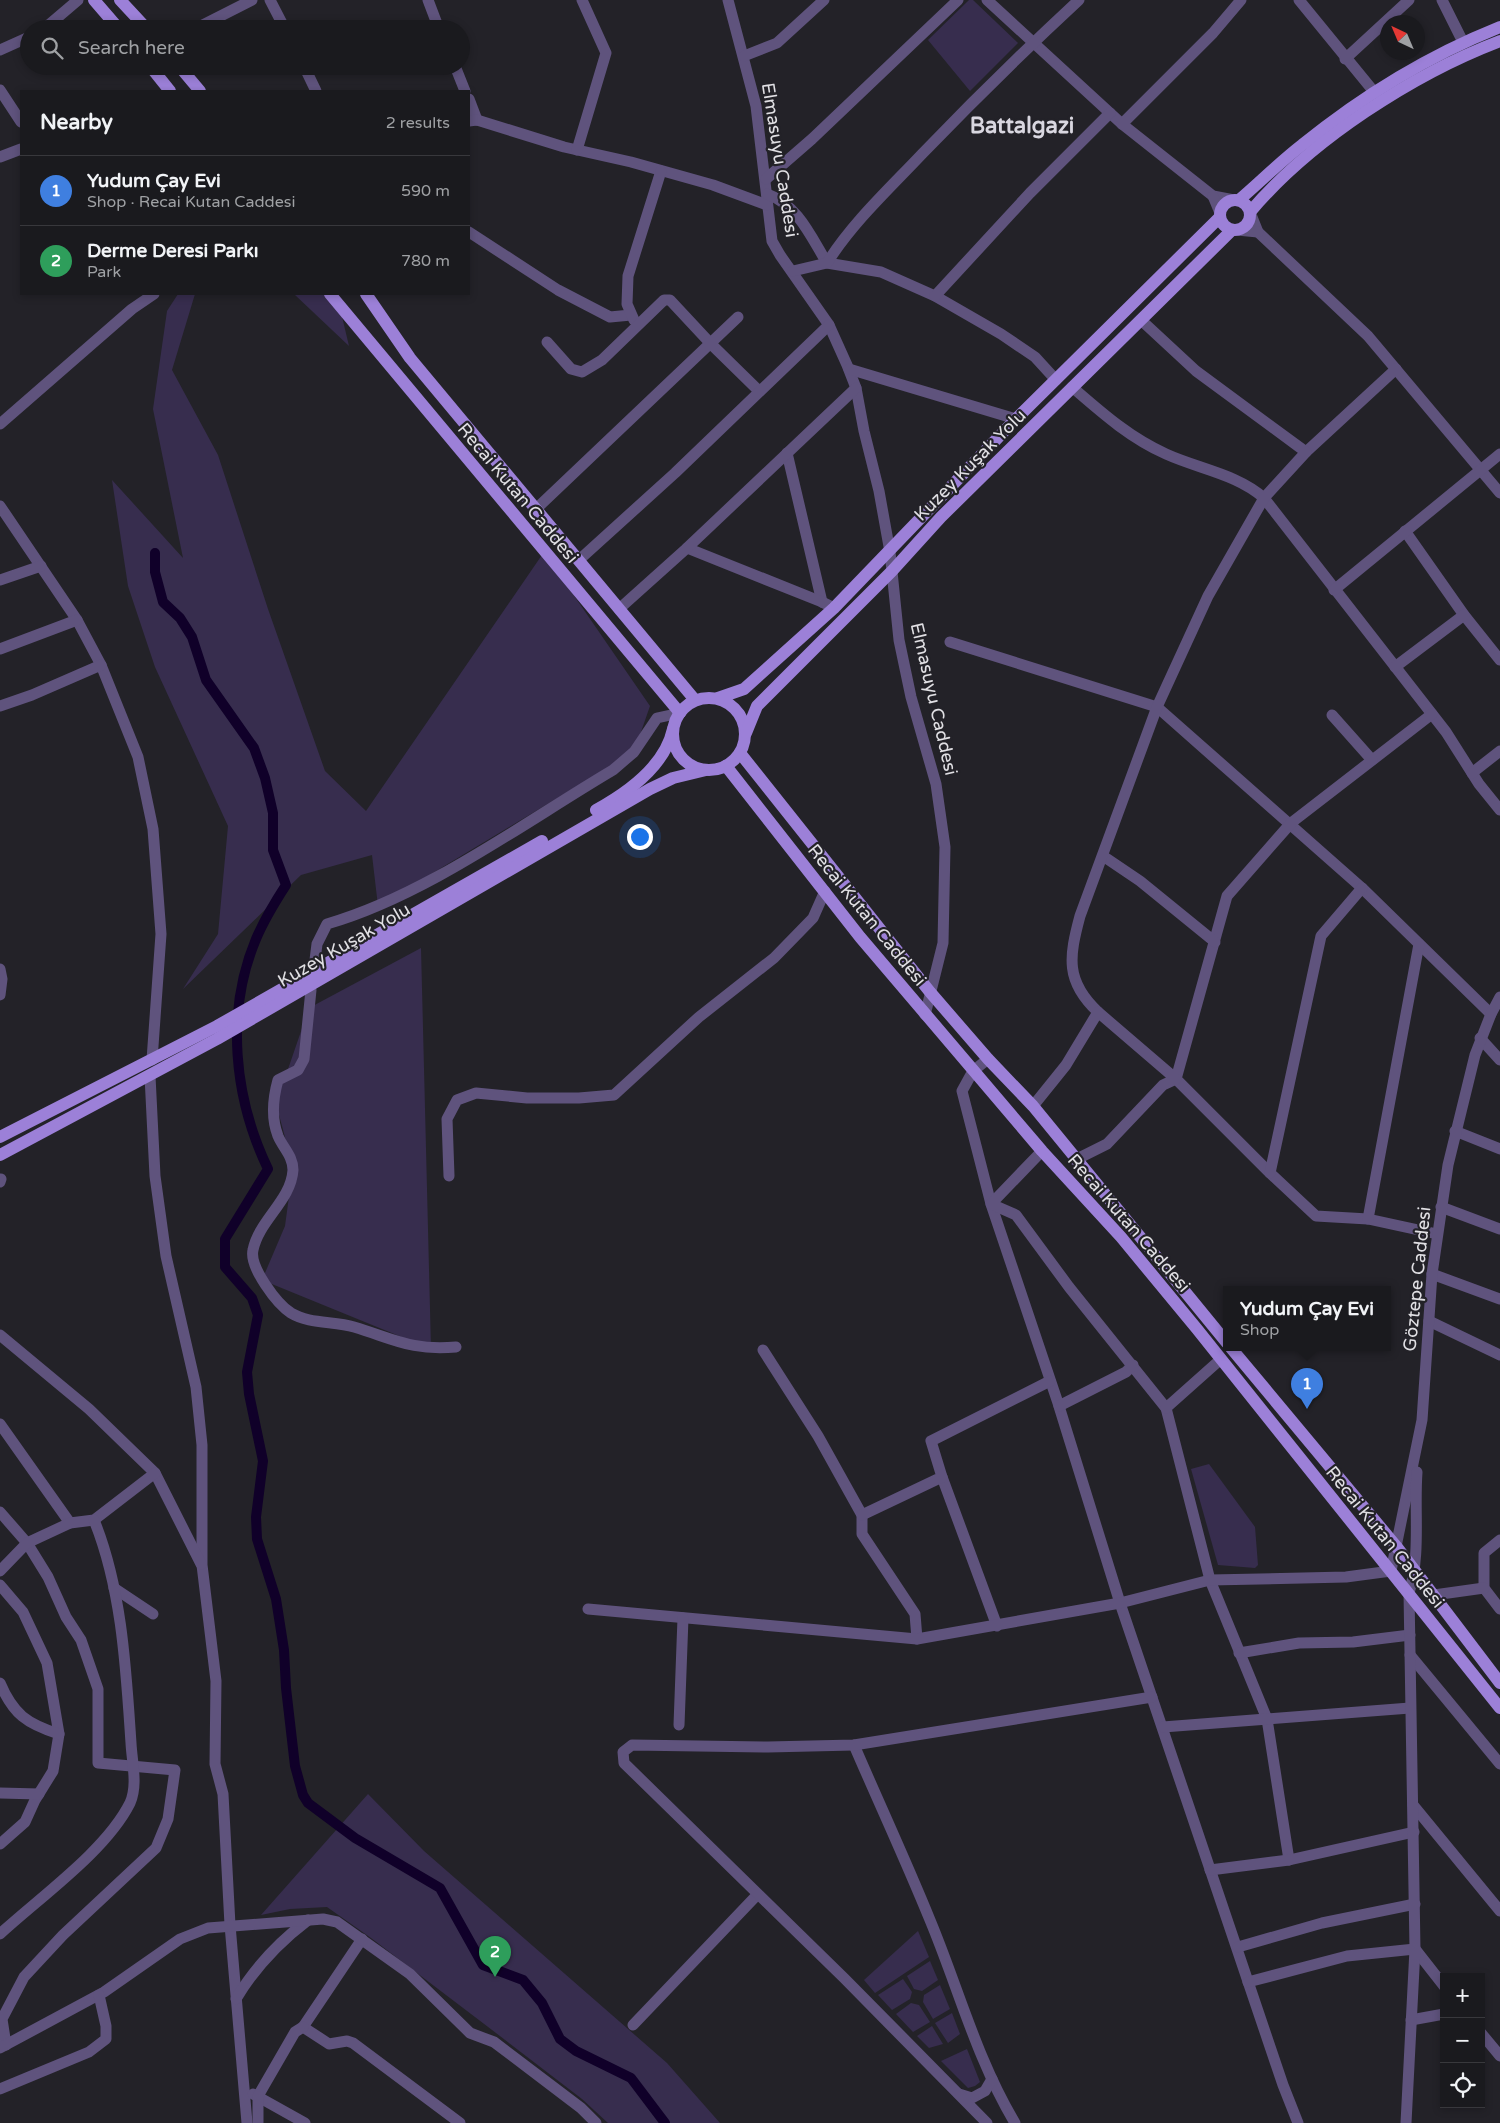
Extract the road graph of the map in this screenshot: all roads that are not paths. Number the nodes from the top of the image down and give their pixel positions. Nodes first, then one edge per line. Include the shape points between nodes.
1 (78, 0) edge
2 (94, 0) edge
3 (120, 0) edge
4 (252, 0) edge
5 (270, 0) edge
6 (428, 0) edge
7 (582, 0) edge
8 (728, 0) edge
9 (824, 0) edge
10 (958, 0) edge
11 (987, 0) edge
12 (1079, 0) edge
13 (1241, 0) edge
14 (1299, 0) edge
15 (1409, 0) edge
16 (1442, 0) edge
17 (55, 20) edge
18 (111, 20) edge
19 (139, 20) edge
20 (213, 20) edge
21 (280, 20) edge
22 (436, 20) edge
23 (1500, 27) edge
24 (20, 41) edge
25 (1500, 41) edge
26 (1463, 42) junction
27 (1033, 43) junction
28 (0, 50) edge
29 (744, 56) junction
30 (1345, 59) junction
31 (157, 75) edge
32 (187, 75) edge
33 (308, 75) edge
34 (459, 75) edge
35 (0, 90) edge
36 (169, 90) edge
37 (199, 90) edge
38 (316, 90) edge
39 (465, 90) edge
40 (1375, 93) junction
41 (470, 105) edge
42 (1110, 113) junction
43 (20, 120) edge
44 (473, 120) edge
45 (1122, 124) junction
46 (20, 149) edge
47 (577, 150) junction
48 (0, 157) edge
49 (661, 171) junction
50 (766, 179) junction
51 (1213, 196) junction
52 (767, 200) junction
53 (1237, 200) junction
54 (1259, 201) junction
55 (1250, 212) junction
56 (1220, 215) junction
57 (1234, 230) junction
58 (1258, 232) junction
59 (470, 233) edge
60 (827, 263) junction
61 (793, 271) junction
62 (153, 295) edge
63 (331, 295) edge
64 (367, 295) edge
65 (935, 296) junction
66 (738, 317) dead end
67 (634, 320) junction
68 (1141, 320) junction
69 (830, 325) junction
70 (547, 342) dead end
71 (711, 344) junction
72 (1396, 369) junction
73 (849, 370) junction
74 (1056, 380) junction
75 (856, 388) junction
76 (1072, 388) junction
77 (759, 391) junction
78 (1016, 419) junction
79 (0, 424) edge
80 (1306, 452) junction
81 (787, 453) junction
82 (1500, 454) edge
83 (1482, 471) junction
84 (1500, 493) edge
85 (1264, 498) junction
86 (536, 509) junction
87 (2, 512) edge
88 (1405, 531) junction
89 (687, 548) junction
90 (890, 552) junction
91 (579, 560) junction
92 (41, 566) junction
93 (892, 571) junction
94 (0, 580) edge
95 (1334, 590) junction
96 (822, 602) junction
97 (834, 608) junction
98 (619, 609) junction
99 (1464, 615) junction
100 (77, 620) junction
101 (950, 642) dead end
102 (0, 649) edge
103 (1500, 660) edge
104 (101, 665) junction
105 (1395, 667) junction
106 (718, 698) junction
107 (695, 700) junction
108 (0, 706) edge
109 (1157, 707) junction
110 (680, 712) junction
111 (1432, 714) junction
112 (1332, 715) dead end
113 (673, 729) junction
114 (746, 733) junction
115 (1500, 751) edge
116 (740, 753) junction
117 (1372, 760) junction
118 (726, 766) junction
119 (706, 770) junction
120 (1472, 773) junction
121 (1500, 810) edge
122 (1291, 824) junction
123 (1103, 856) junction
124 (1362, 888) junction
125 (825, 891) junction
126 (1215, 942) junction
127 (1420, 944) junction
128 (0, 968) edge
129 (314, 968) dead end
130 (311, 990) dead end
131 (930, 992) junction
132 (0, 995) edge
133 (1500, 997) edge
134 (259, 1009) junction
135 (1098, 1012) junction
136 (1490, 1014) junction
137 (925, 1015) junction
138 (217, 1033) junction
139 (1480, 1038) junction
140 (988, 1059) junction
141 (152, 1060) junction
142 (1500, 1060) edge
143 (973, 1071) junction
144 (150, 1076) junction
145 (1176, 1078) junction
146 (1033, 1106) junction
147 (1455, 1131) junction
148 (0, 1137) edge
149 (1500, 1149) edge
150 (1042, 1151) junction
151 (0, 1155) edge
152 (1075, 1160) junction
153 (1270, 1173) junction
154 (449, 1176) dead end
155 (991, 1204) junction
156 (1441, 1207) junction
157 (1368, 1219) junction
158 (1500, 1229) edge
159 (1437, 1234) junction
160 (1432, 1274) junction
161 (1500, 1299) edge
162 (1429, 1322) junction
163 (0, 1335) edge
164 (1223, 1337) edge
165 (456, 1347) dead end
166 (763, 1350) dead end
167 (1234, 1351) edge
168 (1500, 1355) edge
169 (1221, 1359) junction
170 (1133, 1365) junction
171 (1050, 1382) junction
172 (1059, 1406) junction
173 (1166, 1408) junction
174 (1422, 1420) junction
175 (0, 1424) edge
176 (155, 1473) junction
177 (942, 1477) junction
178 (0, 1512) edge
179 (862, 1515) junction
180 (94, 1520) junction
181 (70, 1523) junction
182 (1500, 1540) edge
183 (27, 1543) junction
184 (1396, 1546) junction
185 (202, 1565) junction
186 (0, 1571) edge
187 (1391, 1571) junction
188 (1416, 1572) junction
189 (1210, 1580) junction
190 (0, 1586) edge
191 (114, 1588) junction
192 (1484, 1588) junction
193 (1410, 1593) junction
194 (1434, 1595) junction
195 (1120, 1603) junction
196 (588, 1609) dead end
197 (1500, 1609) edge
198 (153, 1614) dead end
199 (683, 1618) junction
200 (997, 1626) junction
201 (1410, 1635) junction
202 (917, 1639) junction
203 (1239, 1653) junction
204 (1410, 1655) junction
205 (1500, 1682) edge
206 (0, 1683) edge
207 (1152, 1697) junction
208 (1410, 1708) junction
209 (1500, 1708) edge
210 (1267, 1718) junction
211 (680, 1725) dead end
212 (1163, 1727) junction
213 (59, 1734) junction
214 (854, 1745) junction
215 (1500, 1764) edge
216 (132, 1765) junction
217 (0, 1793) edge
218 (39, 1794) junction
219 (1413, 1805) junction
220 (1414, 1832) junction
221 (0, 1844) edge
222 (1289, 1860) junction
223 (1210, 1870) junction
224 (757, 1894) junction
225 (1415, 1904) junction
226 (1500, 1911) edge
227 (308, 1920) junction
228 (230, 1925) junction
229 (0, 1934) edge
230 (362, 1939) junction
231 (1238, 1947) junction
232 (1415, 1949) junction
233 (1440, 1981) edge
234 (1248, 1982) junction
235 (99, 1995) junction
236 (236, 1999) junction
237 (1440, 2015) edge
238 (1, 2017) edge
239 (1411, 2020) junction
240 (633, 2025) dead end
241 (303, 2027) junction
242 (1485, 2038) edge
243 (3, 2046) edge
244 (1500, 2056) edge
245 (992, 2078) junction
246 (0, 2090) edge
247 (244, 2090) junction
248 (958, 2093) junction
249 (258, 2096) junction
250 (247, 2123) edge
251 (258, 2123) edge
252 (305, 2123) edge
253 (460, 2123) edge
254 (596, 2123) edge
255 (987, 2123) edge
256 (1015, 2123) edge
257 (1298, 2123) edge
258 (1406, 2123) edge

1 - 17 street
2 - 18 main road
3 - 19 main road
4 - 20 street
5 - 21 street
6 - 22 street
7 - 47 street via 606,53
8 - 29 street, Elmasuyu Caddesi
9 - 29 street via 777,43
10 - 50 street
11 - 27 street
12 - 27 street
13 - 45 street via 1212,34
14 - 30 street
15 - 30 street
16 - 26 street
23 - 26 main road
24 - 28 street
25 - 54 main road via 1468,53 1382,102 1308,152
26 - 40 main road
27 - 42 street
27 - 60 street via 879,198
29 - 50 street, Elmasuyu Caddesi via 756,106
30 - 40 street
31 - 36 main road
32 - 37 main road
33 - 38 street
34 - 39 street
35 - 43 street
40 - 53 main road via 1301,145
41 - 44 street
42 - 45 street
42 - 65 street via 1030,193
44 - 47 street
45 - 51 street
46 - 48 street
47 - 49 street
49 - 52 street
49 - 67 street via 628,276 628,304
50 - 52 street, Elmasuyu Caddesi
51 - 53 street
51 - 56 street
52 - 60 street via 780,198 794,210
52 - 61 street, Elmasuyu Caddesi via 772,241
53 - 55 main road
53 - 56 main road via 1224,204
54 - 55 main road
54 - 58 street
55 - 57 main road via 1248,222
55 - 58 street
56 - 57 main road via 1224,226
56 - 74 main road, Kuzey Kuşak Yolu
57 - 58 street
57 - 68 main road, Kuzey Kuşak Yolu
58 - 72 street via 1368,336
59 - 67 street via 558,290 610,317
60 - 61 street
60 - 65 street via 881,272
61 - 69 street, Elmasuyu Caddesi
62 - 79 street via 132,309
63 - 110 main road, Recai Kutan Caddesi
64 - 86 main road, Recai Kutan Caddesi via 410,358
65 - 74 street via 1035,357
66 - 71 street
67 - 70 street via 602,360 582,372 571,369
67 - 71 street via 664,300 670,300
68 - 76 main road, Kuzey Kuşak Yolu
68 - 80 street via 1196,372
69 - 73 street, Elmasuyu Caddesi
69 - 77 street
71 - 77 street
71 - 86 street
72 - 80 street
72 - 83 street
73 - 75 street, Elmasuyu Caddesi
73 - 78 street
74 - 78 main road, Kuzey Kuşak Yolu
75 - 81 street
75 - 90 street, Elmasuyu Caddesi
76 - 85 street via 1142,442 1250,486
76 - 93 main road, Kuzey Kuşak Yolu via 941,517
77 - 91 street
78 - 90 main road, Kuzey Kuşak Yolu via 930,506
80 - 85 street
81 - 89 street
81 - 96 street
82 - 83 street
83 - 84 street
83 - 88 street
85 - 95 street
85 - 109 street via 1208,596
86 - 91 main road, Recai Kutan Caddesi
87 - 92 street
88 - 95 street
88 - 99 street
89 - 96 street
89 - 98 street
90 - 93 street, Elmasuyu Caddesi
90 - 97 main road, Kuzey Kuşak Yolu
91 - 98 main road, Recai Kutan Caddesi
92 - 94 street
92 - 100 street
93 - 114 main road, Kuzey Kuşak Yolu via 757,706
93 - 131 street, Elmasuyu Caddesi via 900,640 911,697 936,784 945,846 943,943
95 - 105 street
96 - 97 street
97 - 106 main road, Kuzey Kuşak Yolu via 744,689
98 - 107 main road, Recai Kutan Caddesi
99 - 103 street
99 - 105 street
100 - 102 street
100 - 104 street
101 - 109 street
104 - 108 street
104 - 141 street via 138,757 153,829 161,934
105 - 111 street
106 - 107 main road
106 - 114 main road via 729,702 738,711
107 - 110 main road
109 - 122 street
109 - 123 street
110 - 113 main road
110 - 129 street via 657,718 634,752 613,770 463,862 378,906 327,924 317,944
111 - 117 street
111 - 120 street
112 - 117 street
113 - 119 main road via 678,752 685,761
113 - 134 main road, Kuzey Kuşak Yolu via 663,753 643,777 606,804
114 - 116 main road
115 - 120 street
116 - 118 main road
116 - 131 main road, Recai Kutan Caddesi
117 - 122 street
118 - 119 main road
118 - 125 main road, Recai Kutan Caddesi
119 - 134 main road, Kuzey Kuşak Yolu via 673,778 650,789
120 - 121 street
122 - 124 street
122 - 126 street via 1228,896
123 - 126 street via 1140,881
123 - 135 street via 1072,946 1072,966 1078,986 1083,997
124 - 127 street
124 - 153 street via 1321,936
125 - 137 main road, Recai Kutan Caddesi
125 - 154 street via 813,918 774,958 700,1017 614,1095 527,1098 476,1093 457,1100 447,1119
126 - 145 street
127 - 136 street
127 - 157 street
128 - 132 street
130 - 165 street via 304,1060 298,1070 278,1080 274,1096 278,1136 289,1153 293,1168 291,1187 260,1233 252,1251 255,1266 262,1280 291,1313 324,1323 352,1326 391,1341 431,1349
131 - 137 street, Elmasuyu Caddesi
131 - 140 main road, Recai Kutan Caddesi
133 - 136 street, Göztepe Caddesi
134 - 138 main road, Kuzey Kuşak Yolu
135 - 145 street
135 - 146 street via 1066,1066
136 - 139 street, Göztepe Caddesi
137 - 143 main road, Recai Kutan Caddesi
138 - 141 main road, Kuzey Kuşak Yolu
138 - 144 main road, Kuzey Kuşak Yolu
139 - 142 street
139 - 147 street, Göztepe Caddesi
140 - 143 street
140 - 146 main road, Recai Kutan Caddesi
141 - 148 main road, Kuzey Kuşak Yolu
143 - 150 main road, Recai Kutan Caddesi
143 - 155 street via 962,1091
144 - 151 main road, Kuzey Kuşak Yolu
144 - 185 street via 155,1176 166,1256 196,1387 202,1445
145 - 152 street via 1163,1086 1107,1144
145 - 153 street
146 - 152 main road, Recai Kutan Caddesi
147 - 149 street
147 - 156 street, Göztepe Caddesi
150 - 155 street
150 - 169 main road, Recai Kutan Caddesi via 1121,1237
152 - 164 main road, Recai Kutan Caddesi
153 - 157 street via 1316,1216
155 - 170 street via 1016,1215
155 - 171 street
156 - 158 street
156 - 159 street, Göztepe Caddesi
157 - 159 street
159 - 160 street, Göztepe Caddesi
160 - 161 street
160 - 162 street, Göztepe Caddesi
162 - 168 street
162 - 174 street, Göztepe Caddesi
163 - 176 street via 89,1409
166 - 179 street via 818,1436
167 - 184 main road, Recai Kutan Caddesi
169 - 173 street
169 - 187 main road, Recai Kutan Caddesi
170 - 172 street via 1126,1372
170 - 173 street
171 - 172 street
171 - 177 street via 931,1441
172 - 195 street
173 - 189 street
174 - 184 street, Göztepe Caddesi
174 - 188 street via 1415,1498
175 - 181 street
176 - 180 street
176 - 185 street
177 - 179 street
177 - 200 street
178 - 183 street
179 - 202 street via 862,1534 915,1614
180 - 181 street
180 - 191 street
181 - 183 street
182 - 192 street via 1484,1553
183 - 186 street
183 - 216 street via 81,1640 98,1688 98,1763
184 - 187 street, Göztepe Caddesi
184 - 188 main road, Recai Kutan Caddesi
185 - 228 street via 216,1681 215,1764 224,1794
187 - 189 street via 1346,1577
187 - 193 main road, Recai Kutan Caddesi
188 - 193 street
188 - 194 main road, Recai Kutan Caddesi
189 - 195 street
189 - 203 street
190 - 213 street via 23,1612 47,1663
191 - 198 street
191 - 216 street via 126,1678
192 - 194 street
192 - 197 street
193 - 201 street
193 - 209 main road, Recai Kutan Caddesi
194 - 205 main road, Recai Kutan Caddesi
195 - 200 street
195 - 207 street
196 - 199 street
199 - 202 street
199 - 211 street
200 - 202 street
201 - 203 street via 1353,1642 1299,1643
201 - 204 street
203 - 210 street
204 - 208 street
204 - 215 street
206 - 213 street via 9,1702 21,1716 39,1728
207 - 212 street
207 - 214 street
208 - 210 street
208 - 219 street
210 - 212 street
210 - 222 street
212 - 223 street
213 - 218 street via 53,1771
214 - 224 street via 632,1745 623,1752 624,1763
214 - 245 street via 930,1920
216 - 229 street via 135,1785 130,1802 106,1837
216 - 238 street via 175,1770 168,1818 156,1848 63,1935 20,1984
217 - 218 street
218 - 221 street via 25,1822
219 - 220 street
219 - 226 street
220 - 222 street
220 - 225 street
222 - 223 street
223 - 231 street
224 - 240 street
224 - 248 street
225 - 231 street via 1322,1923
225 - 232 street
227 - 228 street
227 - 230 street via 337,1922
227 - 236 street via 274,1949
228 - 235 street via 208,1928 180,1939
228 - 236 street
230 - 241 street
230 - 254 street via 410,1974 470,2033 494,2042
231 - 234 street
232 - 233 street
232 - 234 street via 1347,1956
232 - 239 street
234 - 257 street
235 - 243 street
235 - 246 street via 106,2039 89,2052
236 - 247 street
237 - 239 street
238 - 243 street
239 - 258 street
241 - 249 street via 295,2032
241 - 253 street via 329,2044 353,2043
242 - 244 street
245 - 248 street via 985,2091 972,2098
245 - 256 street
247 - 249 street
247 - 250 street
248 - 255 street
249 - 251 street
249 - 252 street

